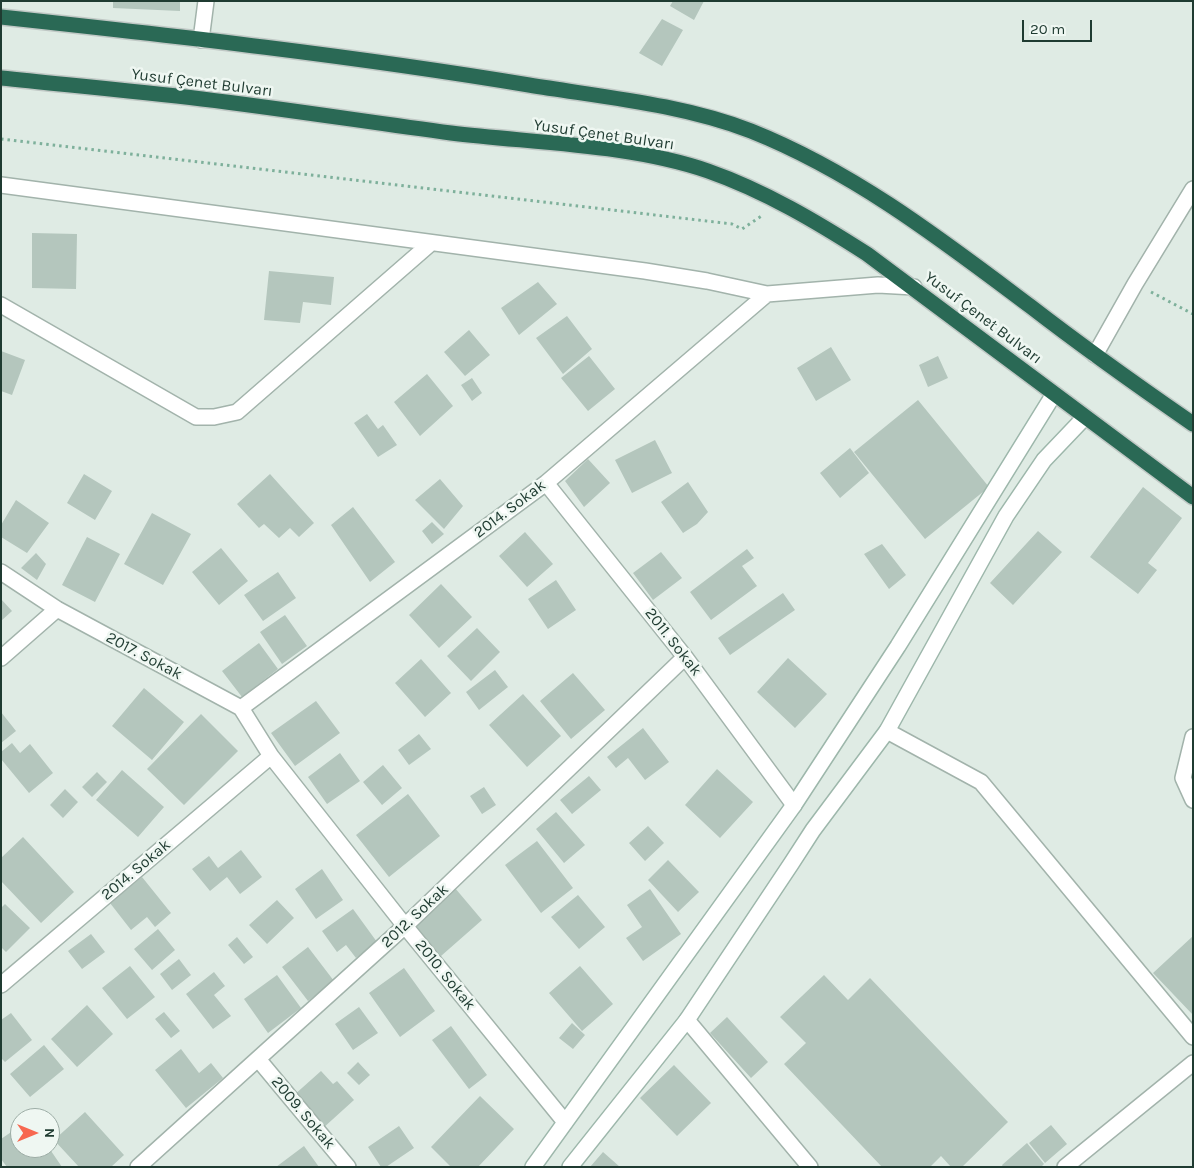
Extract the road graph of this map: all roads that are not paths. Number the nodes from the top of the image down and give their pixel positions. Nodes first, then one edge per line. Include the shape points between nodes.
1 (206, 1) edge
2 (1, 18) edge
3 (201, 40) junction
4 (1, 78) edge
5 (1, 185) edge
6 (1193, 189) edge
7 (431, 243) junction
8 (914, 288) junction
9 (767, 294) junction
10 (1, 305) edge
11 (1095, 355) junction
12 (1054, 394) junction
13 (1085, 417) junction
14 (1193, 424) edge
15 (546, 483) junction
16 (1193, 497) edge
17 (1, 572) edge
18 (57, 609) junction
19 (685, 657) junction
20 (1, 658) edge
21 (241, 708) junction
22 (887, 731) junction
23 (1193, 737) edge
24 (271, 756) junction
25 (1193, 800) edge
26 (794, 806) junction
27 (406, 926) junction
28 (1, 985) edge
29 (687, 1020) junction
30 (1193, 1037) edge
31 (258, 1059) junction
32 (1193, 1063) edge
33 (565, 1122) junction
34 (138, 1167) edge
35 (348, 1167) edge
36 (533, 1167) edge
37 (570, 1167) edge
38 (810, 1167) edge
39 (1065, 1167) edge

1 - 3 street
2 - 3 highway
3 - 11 highway via 466,75 674,109 751,131 804,155 897,208
4 - 8 highway, Yusuf Çenet Bulvarı via 203,99 663,159 707,171 780,203 867,254
5 - 7 street
6 - 11 street
7 - 9 street via 645,271
7 - 10 street via 237,412 214,417 196,417
8 - 9 street via 878,285
8 - 12 highway, Yusuf Çenet Bulvarı
9 - 15 street, 2014. Sokak
11 - 14 highway
12 - 13 highway, Yusuf Çenet Bulvarı
12 - 26 street via 898,646
13 - 16 highway, Yusuf Çenet Bulvarı
13 - 22 street via 1044,460 1006,516
15 - 19 street, 2011. Sokak
15 - 21 street, 2014. Sokak
17 - 18 street, 2017. Sokak
18 - 20 street
18 - 21 street, 2017. Sokak
19 - 26 street, 2011. Sokak
19 - 27 street, 2012. Sokak
21 - 24 street, 2017. Sokak
22 - 29 street via 812,830
22 - 30 street via 981,782
23 - 25 street via 1183,778
24 - 27 street, 2010. Sokak
24 - 28 street, 2014. Sokak
26 - 33 street
27 - 31 street, 2012. Sokak
27 - 33 street, 2010. Sokak
29 - 37 street
29 - 38 street
31 - 34 street, 2012. Sokak
31 - 35 street, 2009. Sokak
32 - 39 street
33 - 36 street

